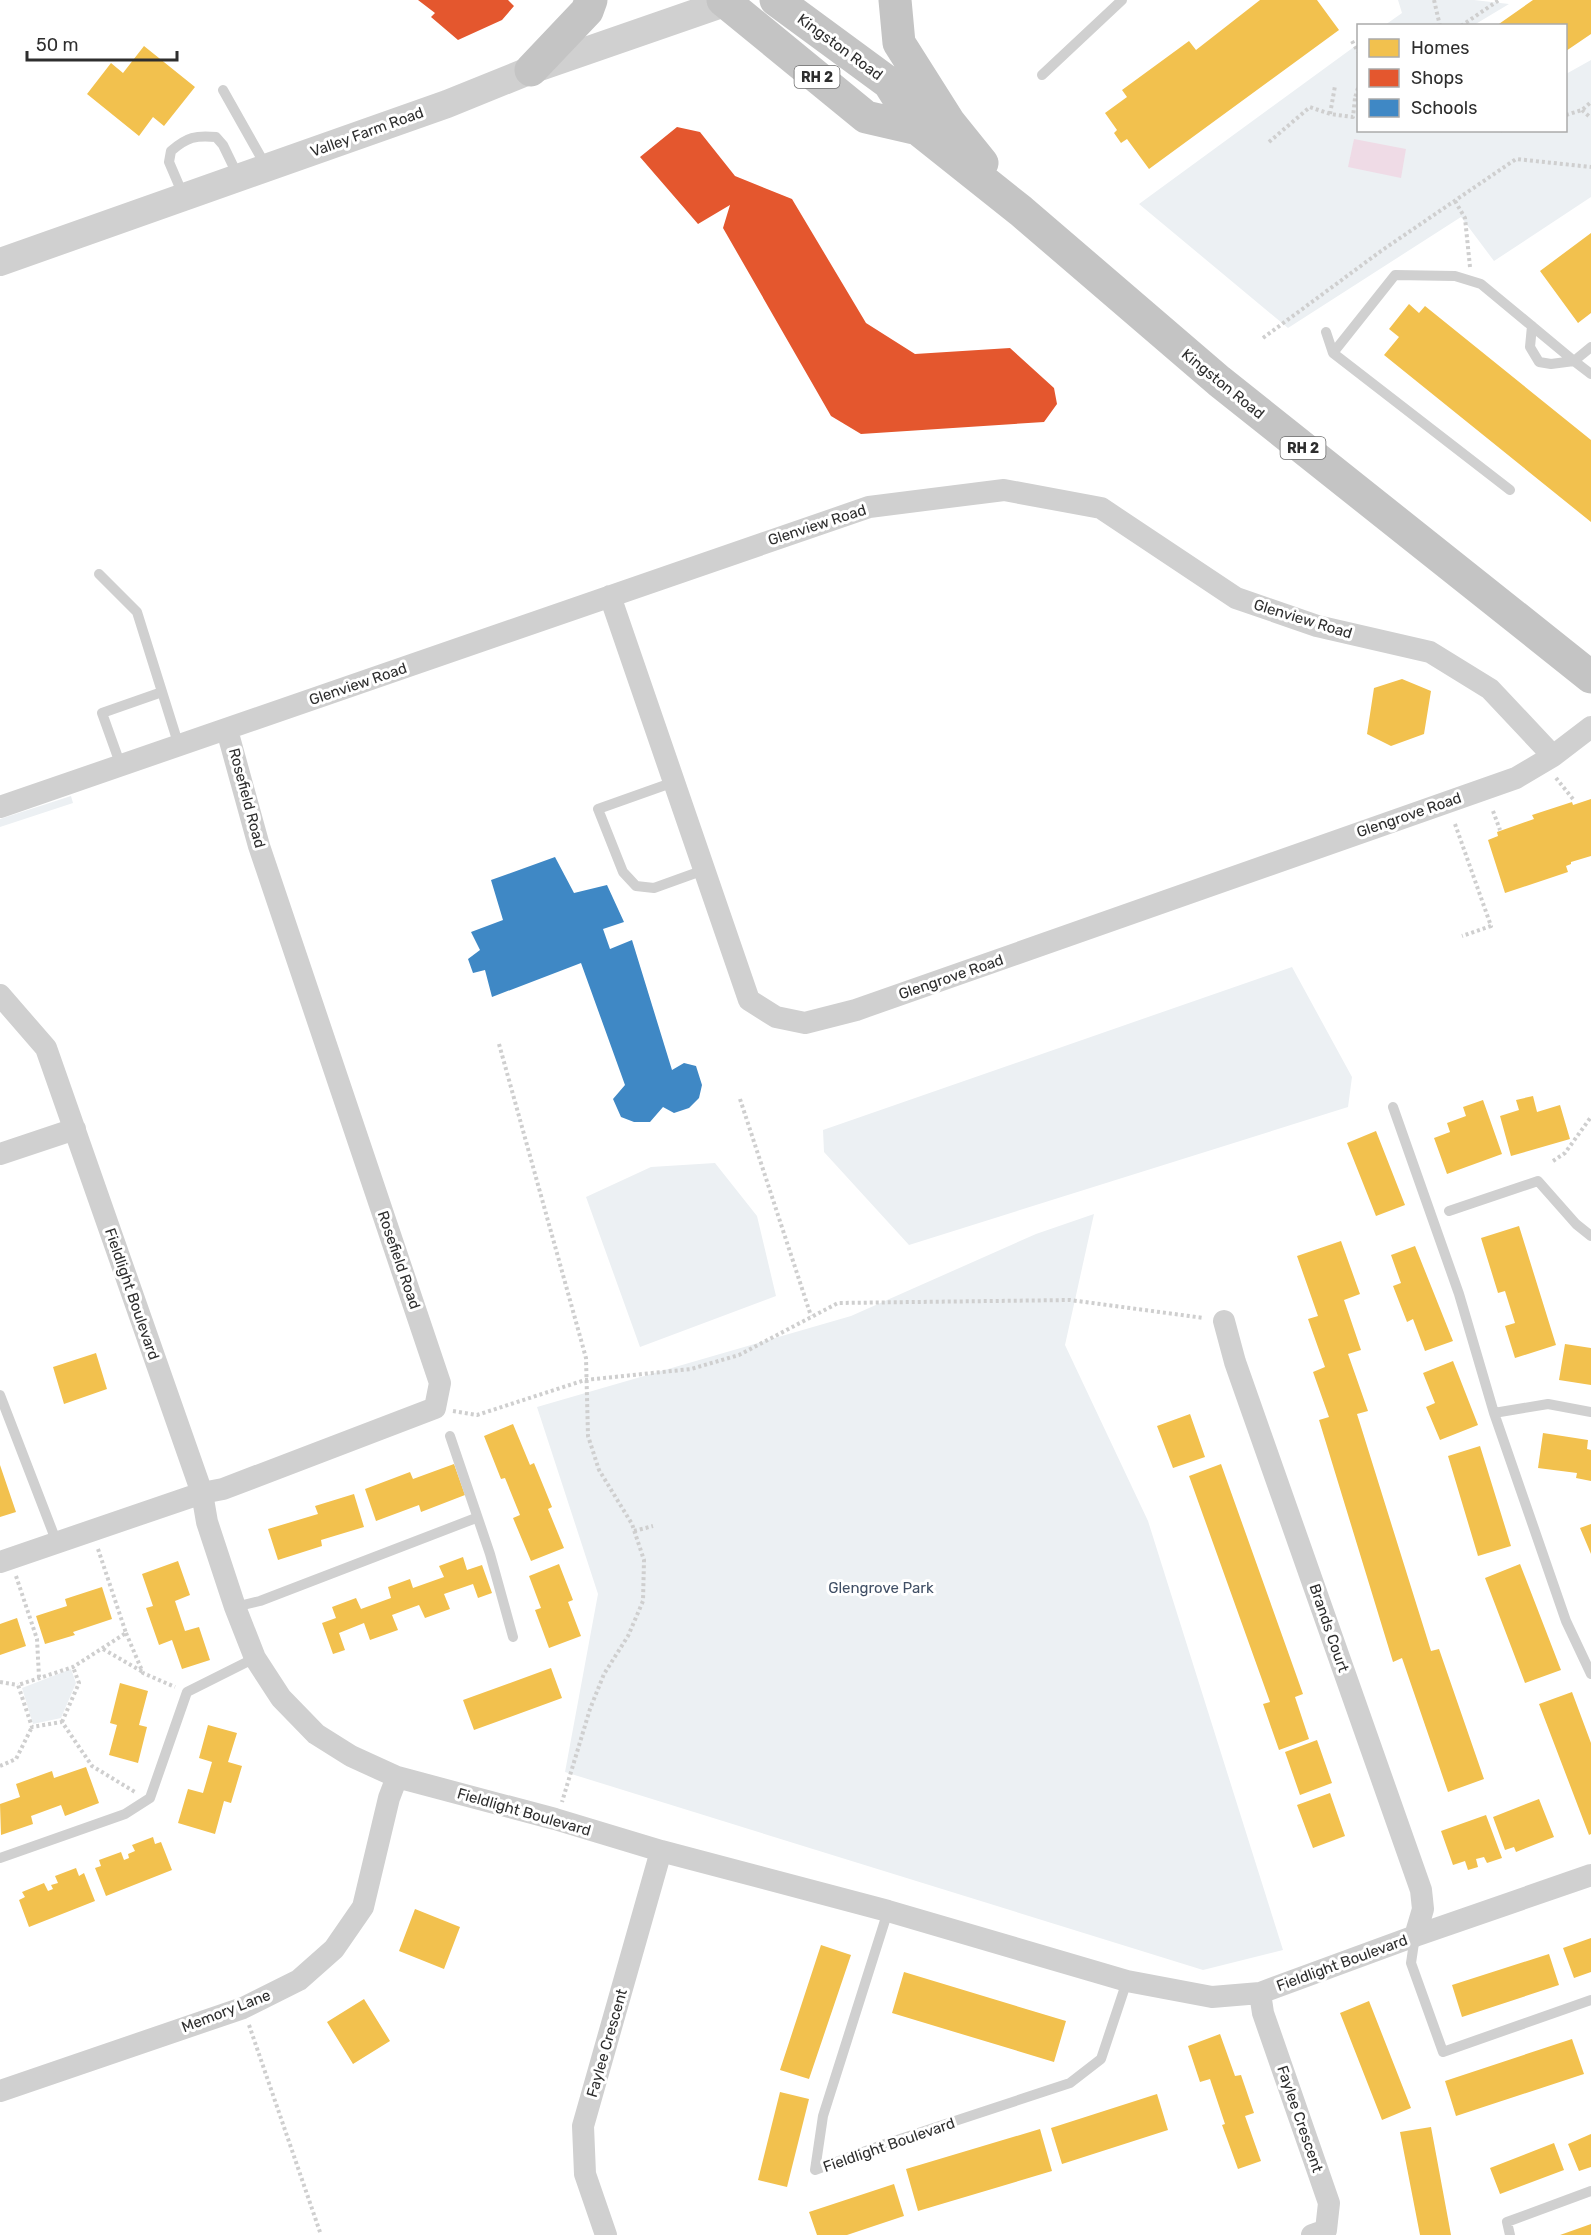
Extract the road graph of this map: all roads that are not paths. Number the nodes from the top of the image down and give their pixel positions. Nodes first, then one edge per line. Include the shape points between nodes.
1 (591, 0) edge
2 (776, 0) edge
3 (895, 0) edge
4 (1122, 0) edge
5 (728, 1) edge
6 (531, 70) junction
7 (1042, 75) dead end
8 (224, 90) dead end
9 (918, 129) junction
10 (267, 168) junction
11 (239, 178) junction
12 (184, 197) junction
13 (1021, 211) junction
14 (0, 262) edge
15 (1532, 326) junction
16 (1326, 332) dead end
17 (1591, 347) edge
18 (1333, 353) junction
19 (1574, 361) junction
20 (1591, 374) edge
21 (1510, 490) dead end
22 (99, 574) dead end
23 (610, 596) junction
24 (1591, 677) edge
25 (162, 692) junction
26 (1591, 727) edge
27 (227, 730) junction
28 (179, 746) junction
29 (121, 765) junction
30 (1554, 767) junction
31 (674, 782) junction
32 (0, 807) edge
33 (704, 870) junction
34 (0, 995) edge
35 (1393, 1107) dead end
36 (75, 1129) junction
37 (0, 1154) edge
38 (1449, 1211) dead end
39 (1591, 1236) edge
40 (1224, 1321) road end
41 (0, 1395) edge
42 (1591, 1412) edge
43 (1494, 1413) junction
44 (450, 1436) dead end
45 (202, 1493) junction
46 (476, 1518) junction
47 (57, 1543) junction
48 (5, 1560) edge
49 (235, 1607) junction
50 (513, 1637) dead end
51 (255, 1658) junction
52 (1591, 1674) edge
53 (397, 1777) junction
54 (661, 1851) junction
55 (0, 1858) edge
56 (1591, 1875) edge
57 (888, 1911) junction
58 (1415, 1936) junction
59 (1127, 1981) junction
60 (1260, 1993) junction
61 (1591, 2000) edge
62 (0, 2091) edge
63 (1591, 2191) edge
64 (606, 2235) edge
65 (1312, 2235) edge
66 (1510, 2235) edge

1 - 6 main road via 587,11
2 - 9 main road, Kingston Road / RH 2 via 890,83
3 - 13 main road via 899,44 949,122
4 - 7 lane
5 - 6 street, Valley Farm Road
5 - 9 main road, Kingston Road / RH 2 via 866,117
6 - 10 street, Valley Farm Road
8 - 10 lane
9 - 13 main road, Kingston Road / RH 2
10 - 11 street, Valley Farm Road
11 - 12 street, Valley Farm Road
11 - 12 lane via 216,137 198,135 171,151 169,162
12 - 14 street, Valley Farm Road
13 - 24 main road, Kingston Road / RH 2 via 1219,381
15 - 18 lane via 1481,284 1455,276 1395,275
15 - 19 lane
15 - 19 lane via 1530,347 1539,363
16 - 18 lane
17 - 19 lane
18 - 21 lane
19 - 20 lane
22 - 25 lane via 137,612
23 - 27 street, Glenview Road
23 - 30 street, Glenview Road via 869,507 1004,490 1101,508 1236,598 1317,626 1430,652 1490,689
23 - 31 street, Glengrove Road
25 - 28 lane
25 - 29 lane via 102,713
26 - 30 street
27 - 28 street, Glenview Road
27 - 45 street, Rosefield Road via 259,846 441,1383 435,1408
28 - 29 street, Glenview Road
29 - 32 street, Glenview Road
30 - 33 street, Glengrove Road via 856,1010 805,1023 776,1017 749,1000
31 - 33 street, Glengrove Road
31 - 33 lane via 598,809 623,872 636,886 654,888
34 - 36 street, Fieldlight Boulevard via 46,1048
35 - 43 lane via 1459,1294
36 - 37 street
36 - 45 street, Fieldlight Boulevard
38 - 39 lane via 1538,1181
40 - 58 street, Brands Court via 1235,1362 1421,1890 1423,1909
41 - 47 lane
42 - 43 lane via 1548,1404
43 - 52 lane via 1566,1621
44 - 46 lane
45 - 47 street
45 - 49 street, Fieldlight Boulevard via 207,1522
46 - 49 lane via 260,1601
46 - 50 lane
47 - 48 street
49 - 51 street, Fieldlight Boulevard
51 - 53 street, Fieldlight Boulevard via 281,1698 316,1734 351,1756
51 - 55 lane via 187,1692 150,1798 125,1814
53 - 54 street, Fieldlight Boulevard
53 - 62 street, Memory Lane via 363,1907 334,1949 299,1980 243,2007
54 - 57 street, Fieldlight Boulevard
54 - 64 street, Faylee Crescent via 583,2126 585,2174
56 - 58 street, Fieldlight Boulevard
57 - 59 street, Fieldlight Boulevard
57 - 59 lane, Fieldlight Boulevard via 824,2116 815,2170 1070,2083 1101,2059
58 - 60 street, Fieldlight Boulevard
58 - 61 lane, Fieldlight Boulevard via 1411,1963 1443,2052
59 - 60 street, Fieldlight Boulevard via 1212,1997
60 - 65 street, Faylee Crescent via 1263,2013 1329,2203 1326,2230
63 - 66 lane via 1507,2222

